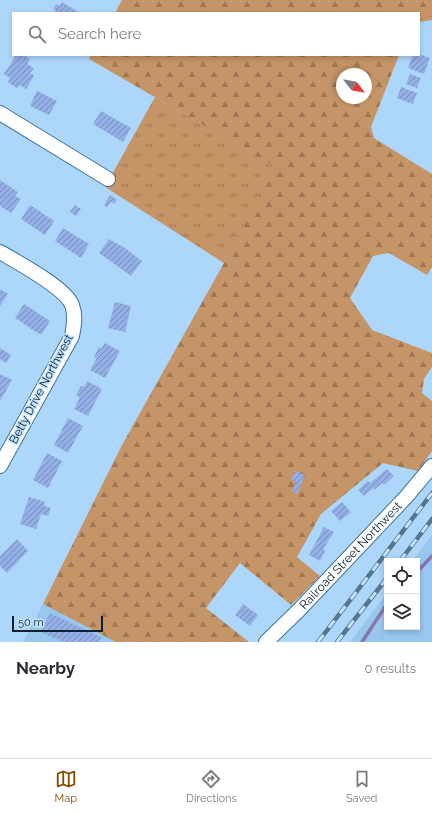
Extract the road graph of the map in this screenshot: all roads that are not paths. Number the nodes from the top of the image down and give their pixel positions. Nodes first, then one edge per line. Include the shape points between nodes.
1 (0, 113) edge
2 (108, 179) dead end
3 (0, 252) edge
4 (0, 466) edge
5 (432, 466) edge
6 (266, 642) edge

1 - 2 street
3 - 4 street, Betty Drive Northwest via 61,290 72,304 75,318 72,336
5 - 6 street, Railroad Street Northwest via 401,503

